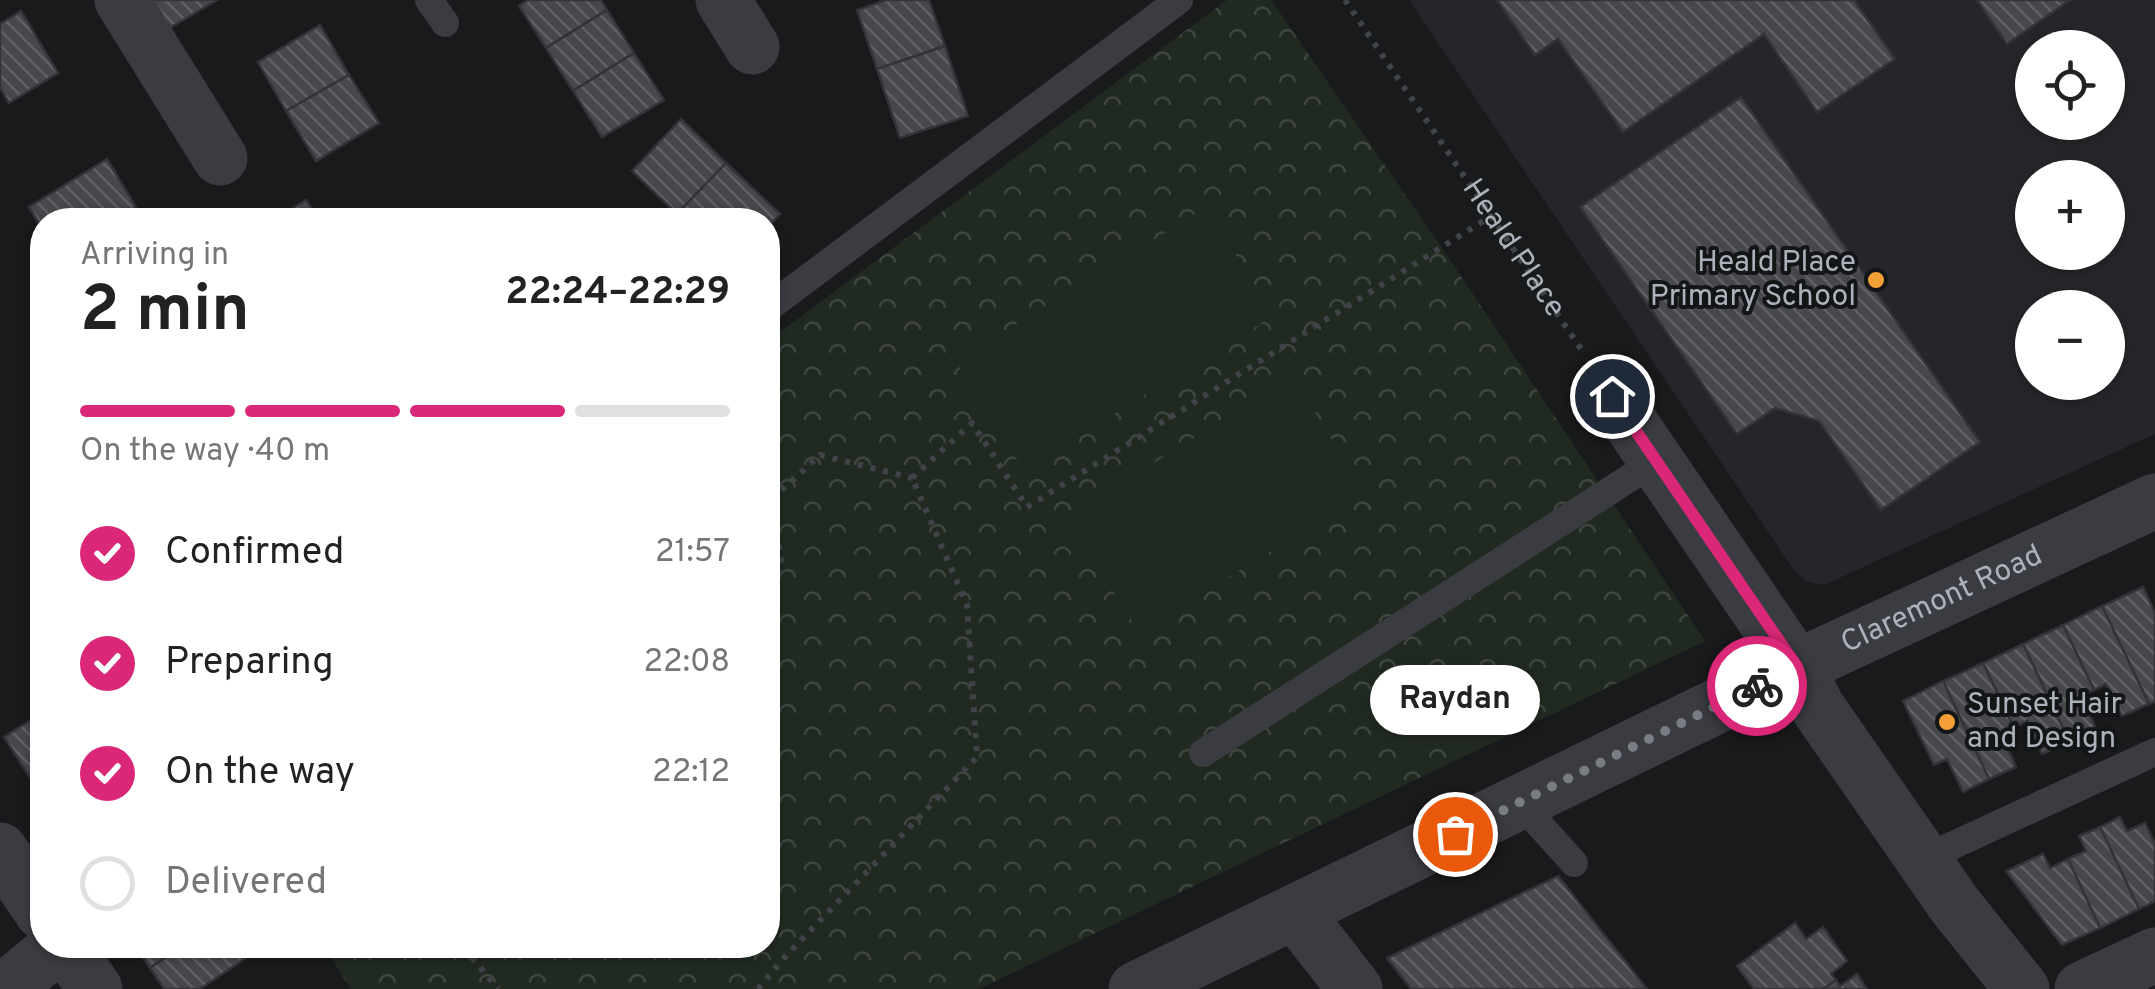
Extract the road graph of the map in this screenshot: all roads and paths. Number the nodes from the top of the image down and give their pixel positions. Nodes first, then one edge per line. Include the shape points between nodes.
1 (122, 0) edge
2 (723, 0) edge
3 (1179, 0) edge
4 (1344, 0) edge
5 (752, 47) dead end
6 (220, 158) dead end
7 (1492, 215) junction
8 (780, 299) edge
9 (1612, 396) joint
10 (1656, 461) junction
11 (912, 478) junction
12 (780, 492) edge
13 (2155, 501) edge
14 (1797, 667) junction
15 (2155, 752) edge
16 (1203, 753) dead end
17 (1520, 802) junction
18 (0, 850) edge
19 (1923, 859) junction
20 (1574, 863) dead end
21 (30, 894) edge
22 (1295, 912) junction
23 (2155, 955) edge
24 (45, 958) edge
25 (72, 958) edge
26 (473, 958) edge
27 (6, 989) edge
28 (96, 989) edge
29 (498, 989) edge
30 (758, 989) edge
31 (1136, 989) edge
32 (1355, 989) edge
33 (2022, 989) edge
34 (2082, 989) edge

1 - 6 street
2 - 5 street
3 - 8 lane
4 - 7 path, Heald Place
7 - 9 path, Heald Place
7 - 11 path via 1027,507 972,423
9 - 10 street
10 - 14 street
10 - 16 lane
11 - 12 path via 820,455
11 - 30 path via 966,605 977,758
13 - 14 street, Claremont Road
14 - 17 street, Claremont Road
14 - 19 street
15 - 19 lane
17 - 20 lane
17 - 22 street, Claremont Road
18 - 21 street
19 - 33 street
22 - 31 street, Claremont Road
22 - 32 street
23 - 34 street
24 - 27 street
25 - 28 street
26 - 29 path

